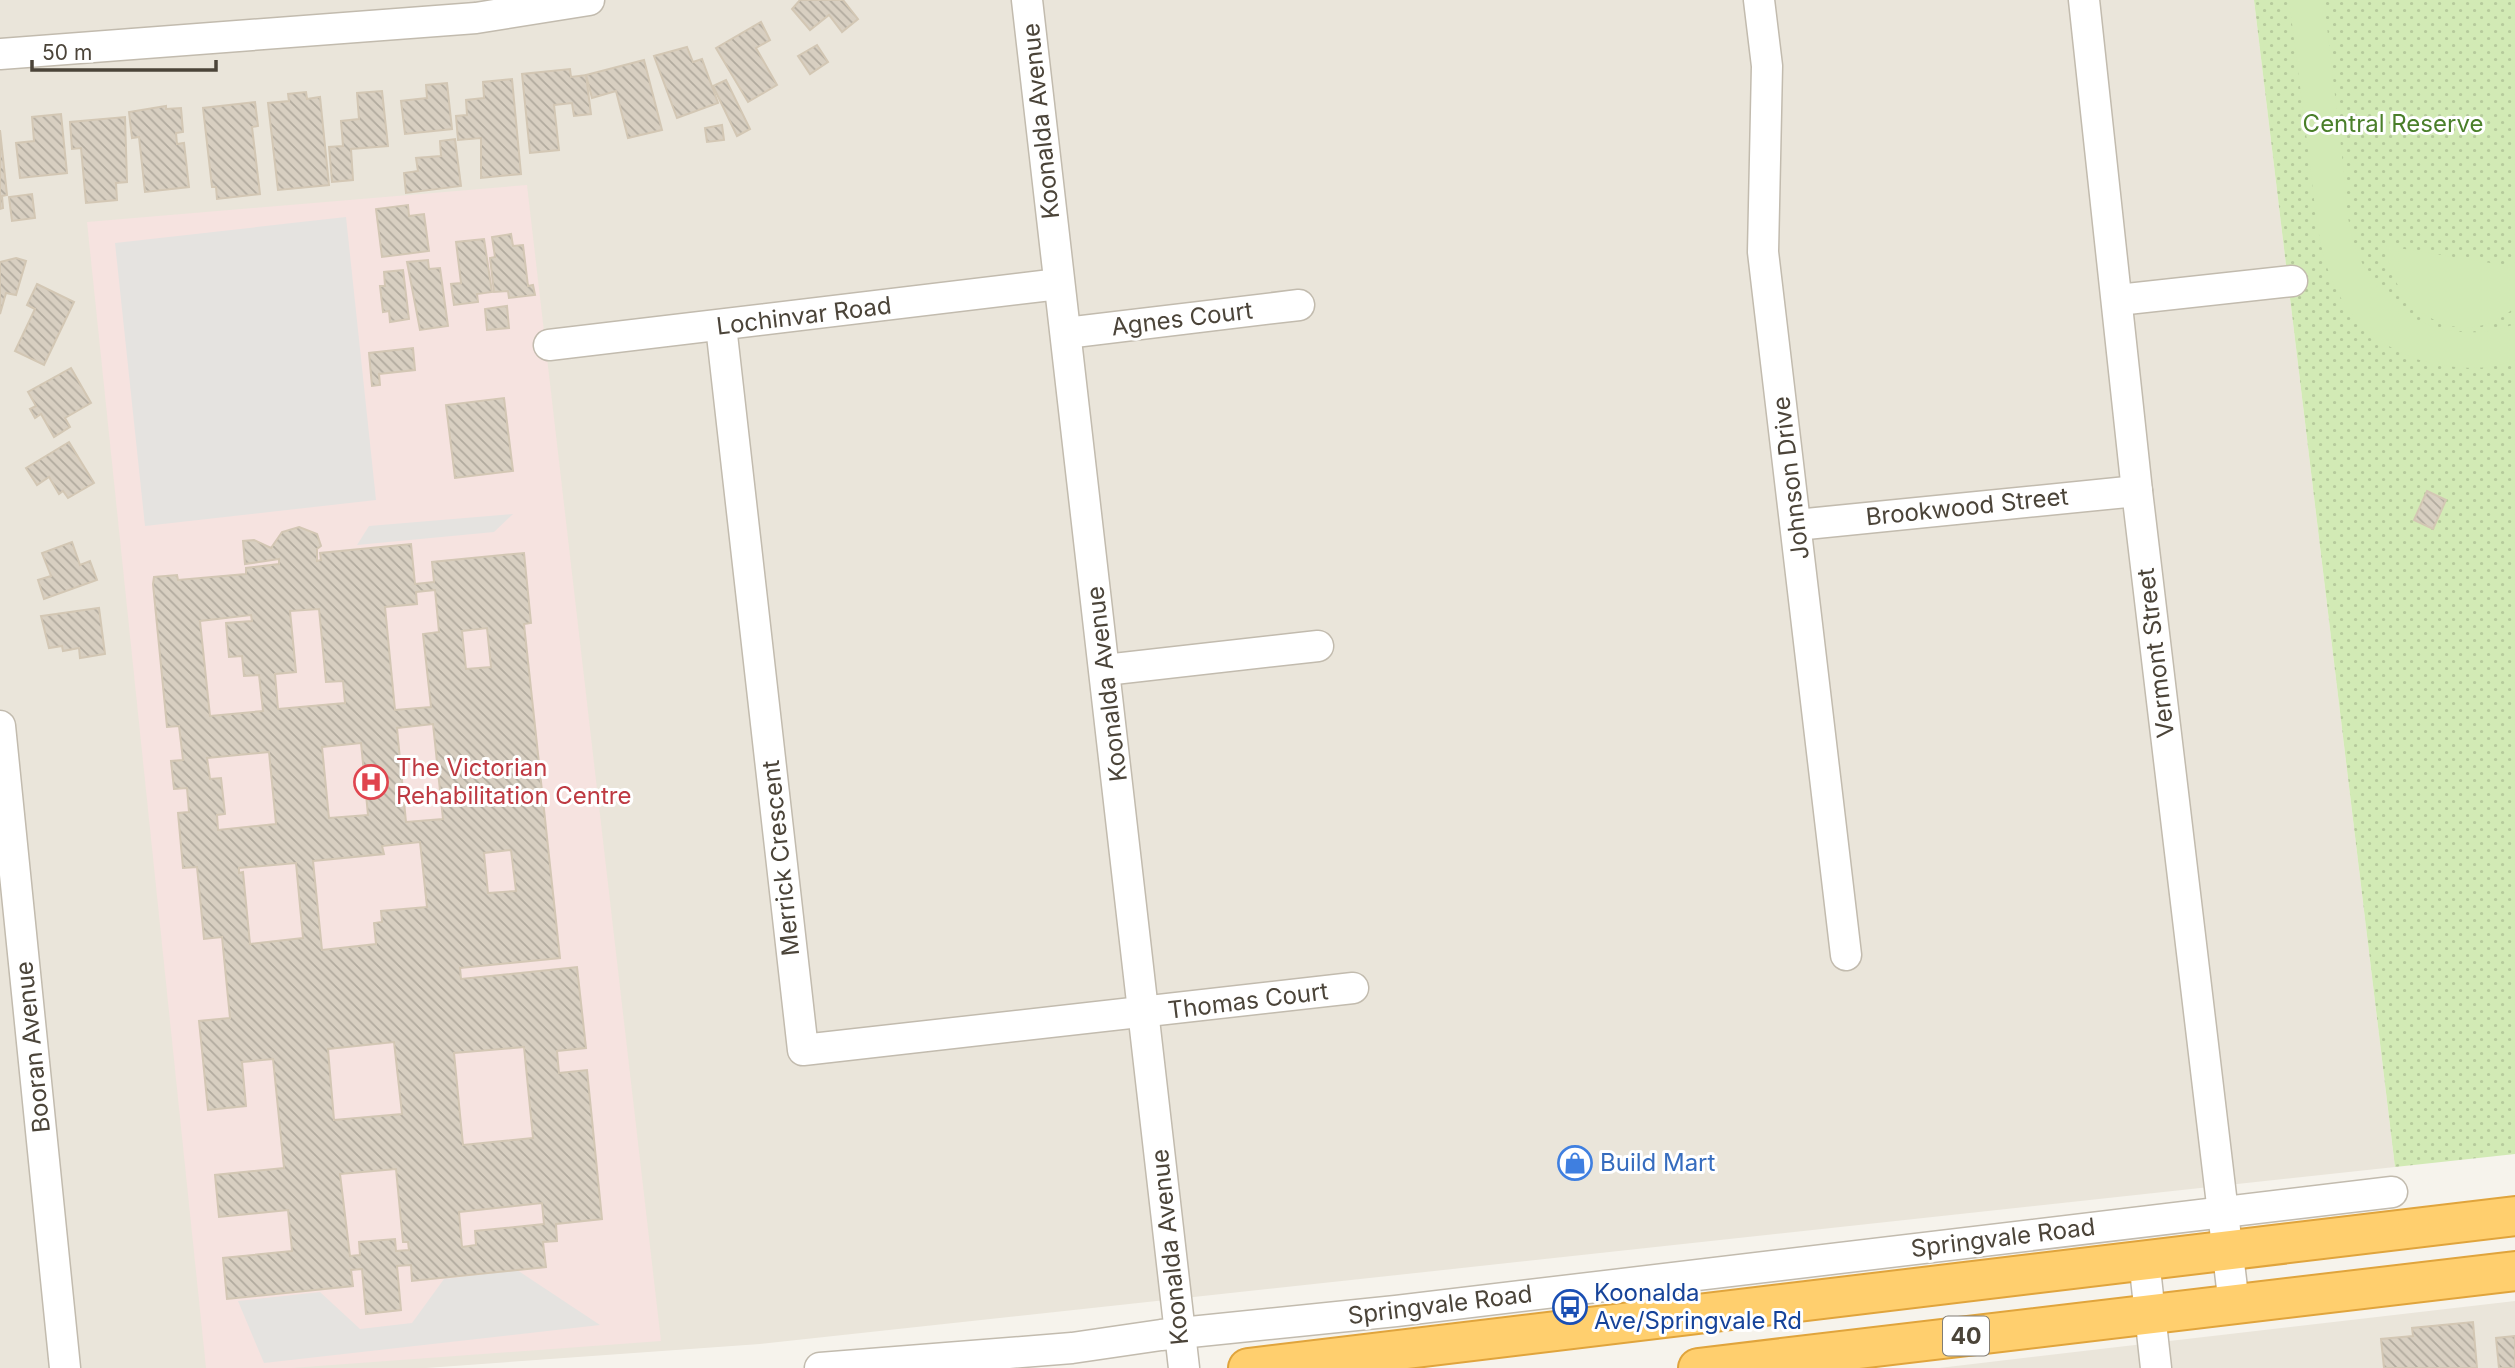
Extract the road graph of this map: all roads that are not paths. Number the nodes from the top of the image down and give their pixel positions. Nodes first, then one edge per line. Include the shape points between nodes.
1 (589, 0) edge
2 (1027, 0) edge
3 (1759, 0) edge
4 (2084, 0) edge
5 (341, 13) edge
6 (0, 54) edge
7 (2292, 281) dead end
8 (1059, 284) junction
9 (2118, 300) junction
10 (1299, 305) dead end
11 (721, 326) junction
12 (1066, 333) junction
13 (549, 345) dead end
14 (2137, 491) junction
15 (1796, 525) junction
16 (1318, 646) dead end
17 (1105, 670) junction
18 (0, 726) edge
19 (1846, 956) dead end
20 (1353, 988) dead end
21 (1144, 1014) junction
22 (2392, 1192) dead end
23 (2222, 1211) junction
24 (2515, 1216) edge
25 (2227, 1250) junction
26 (2144, 1261) junction
27 (2515, 1271) edge
28 (2234, 1305) junction
29 (2150, 1315) junction
30 (1180, 1333) junction
31 (1340, 1362) edge
32 (65, 1368) edge
33 (820, 1368) edge
34 (1184, 1368) edge
35 (1248, 1368) edge
36 (1698, 1368) edge
37 (2156, 1368) edge

1 - 5 street via 476,18
2 - 8 street, Koonalda Avenue
3 - 15 street, Johnson Drive via 1767,66 1763,252
4 - 9 street, Vermont Street
5 - 6 street
7 - 9 street
8 - 11 street, Lochinvar Road
8 - 12 street, Koonalda Avenue
9 - 14 street, Vermont Street
10 - 12 street, Agnes Court
11 - 13 street, Lochinvar Road
11 - 21 street, Merrick Crescent via 803,1050
12 - 17 street, Koonalda Avenue
14 - 15 street, Brookwood Street
14 - 23 street, Vermont Street
15 - 19 street, Johnson Drive
16 - 17 street
17 - 21 street, Koonalda Avenue
18 - 32 street, Booran Avenue
20 - 21 street, Thomas Court
21 - 30 street, Koonalda Avenue
22 - 23 street, Springvale Road
23 - 25 street, Vermont Street
23 - 30 street, Springvale Road
24 - 25 highway, Springvale Road / 40
25 - 26 highway, Springvale Road / 40
25 - 28 street, Vermont Street
26 - 29 street
26 - 31 highway, Springvale Road / 40
27 - 28 highway, 40
28 - 29 highway, 40
29 - 36 highway, 40
29 - 37 street
30 - 33 street, Springvale Road via 1009,1354
30 - 34 street, Koonalda Avenue
31 - 35 highway, Springvale Road / 40

